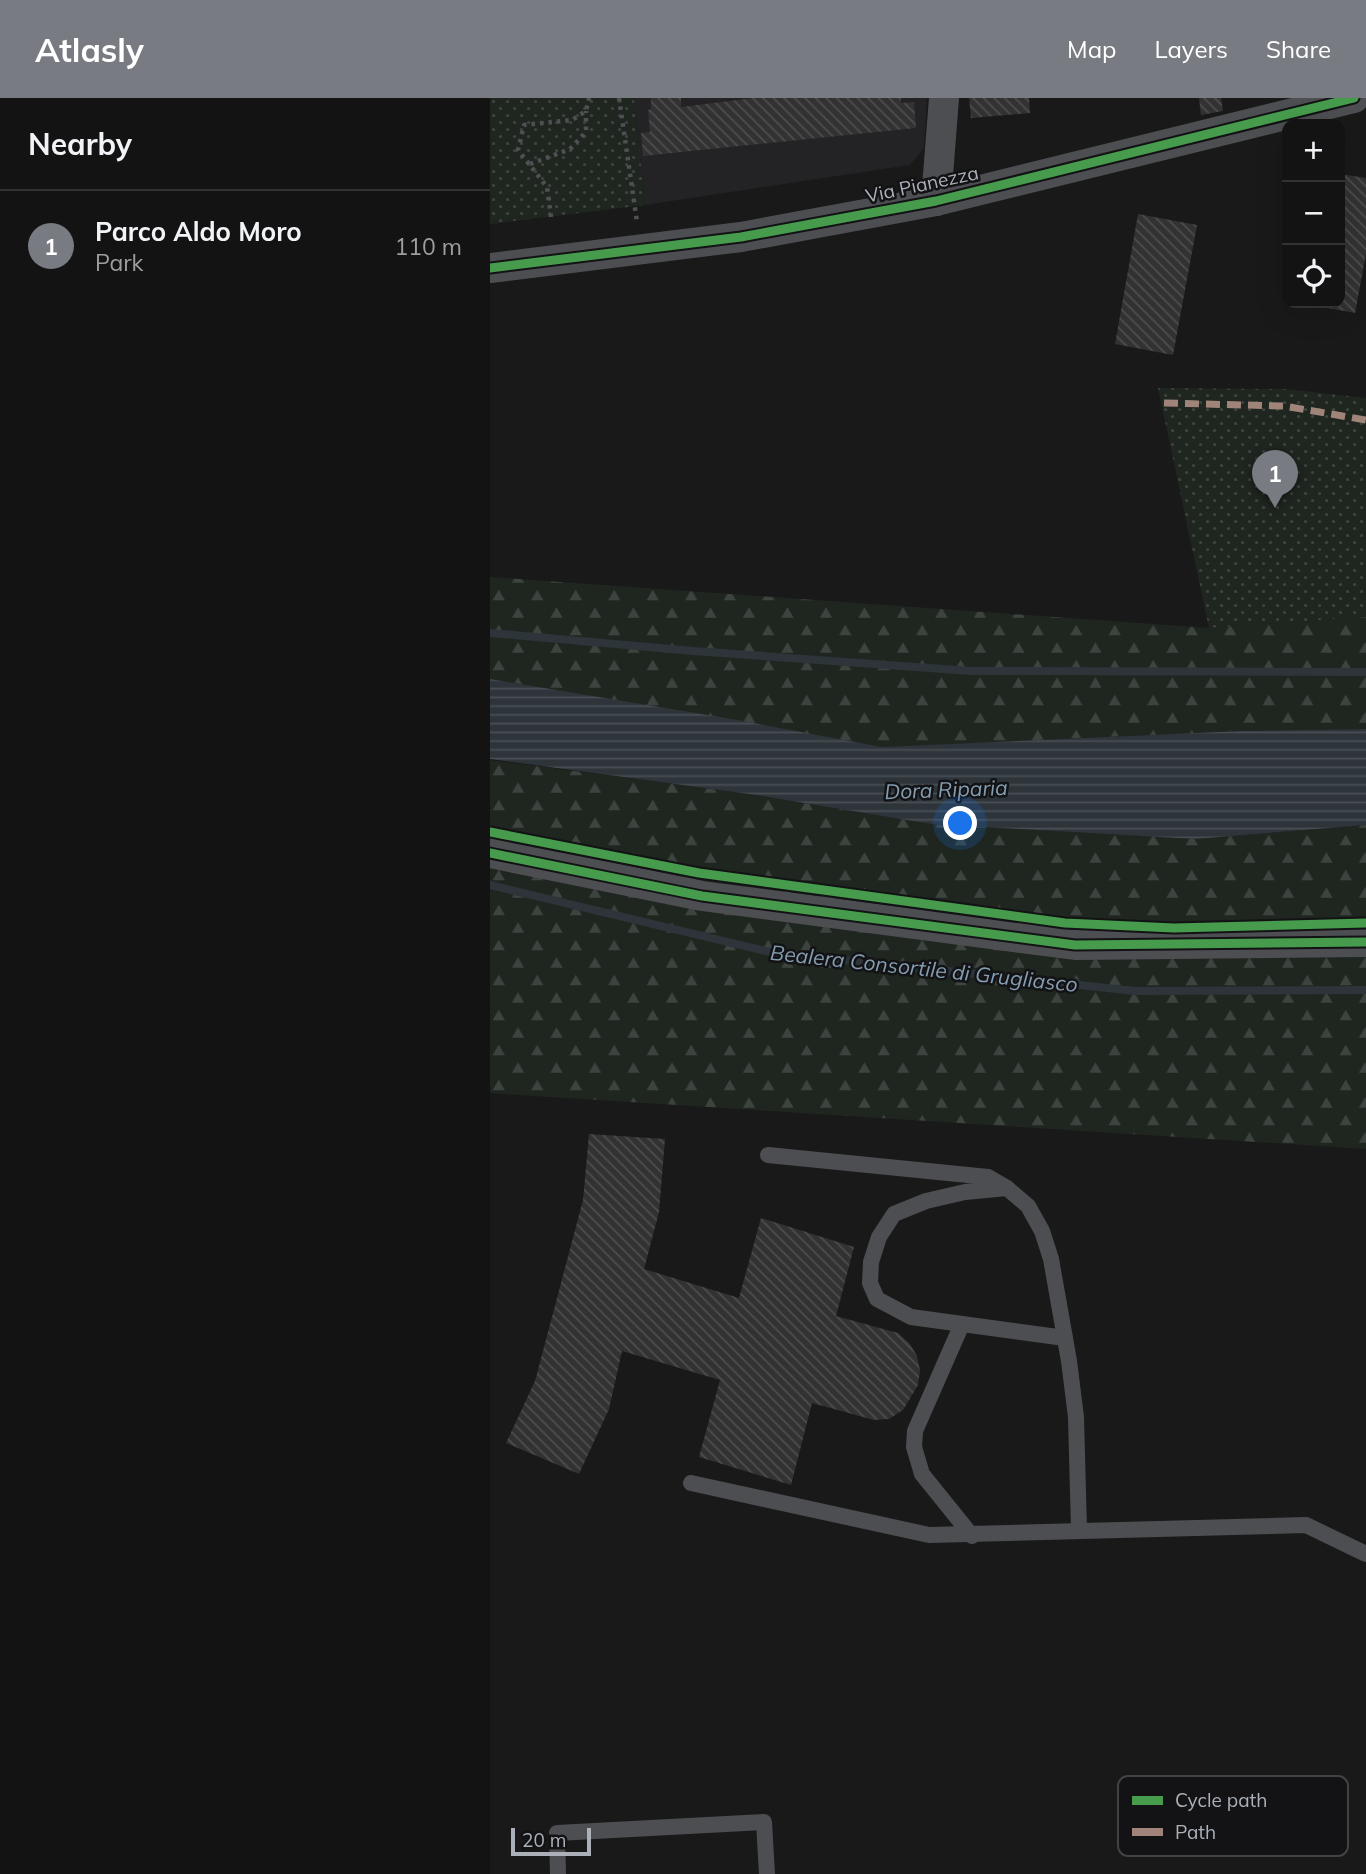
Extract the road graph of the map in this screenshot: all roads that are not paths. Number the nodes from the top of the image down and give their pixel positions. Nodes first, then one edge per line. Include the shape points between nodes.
1 (944, 98) edge
2 (1354, 98) edge
3 (936, 201) junction
4 (490, 268) edge
5 (490, 853) edge
6 (1366, 942) edge
7 (768, 1155) dead end
8 (1007, 1188) junction
9 (962, 1324) junction
10 (1065, 1338) junction
11 (691, 1483) dead end
12 (1079, 1530) junction
13 (972, 1536) junction
14 (1366, 1554) edge
15 (558, 1874) edge
16 (767, 1874) edge

1 - 3 street
2 - 3 street, Via Pianezza
3 - 4 street, Via Pianezza via 741,237
5 - 6 street via 702,896 1075,946
7 - 8 lane via 988,1177
8 - 9 lane via 965,1192 894,1214 879,1237 870,1283 877,1299 911,1317
8 - 10 lane via 1028,1206 1042,1231
9 - 10 lane
9 - 13 lane via 915,1431 914,1447 922,1474
10 - 12 lane via 1076,1417
11 - 13 lane via 929,1535
12 - 13 lane
12 - 14 lane via 1306,1525
15 - 16 lane via 556,1833 764,1822

